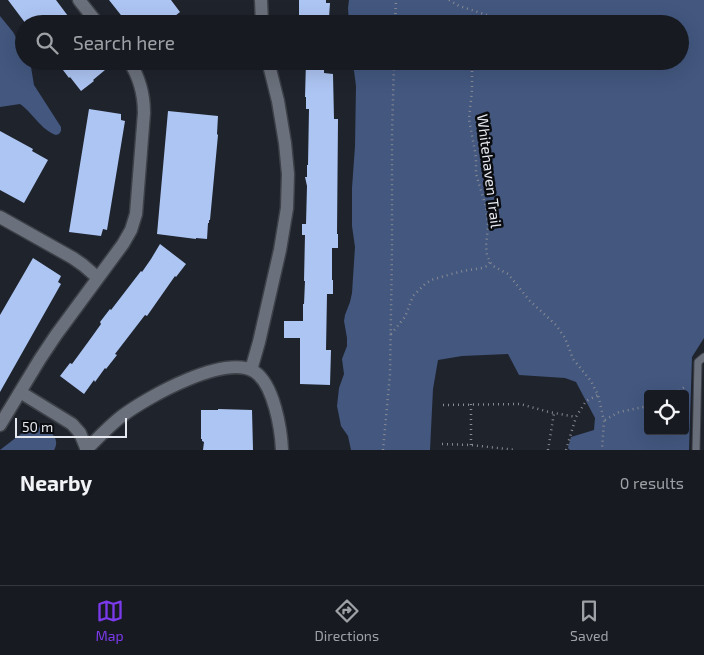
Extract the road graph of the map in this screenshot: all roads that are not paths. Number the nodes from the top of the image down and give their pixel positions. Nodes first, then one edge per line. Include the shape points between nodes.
1 (78, 0) edge
2 (261, 0) edge
3 (90, 15) edge
4 (262, 15) edge
5 (134, 70) edge
6 (270, 70) edge
7 (0, 217) edge
8 (98, 278) junction
9 (704, 357) edge
10 (251, 370) junction
11 (20, 392) junction
12 (0, 424) edge
13 (87, 450) edge
14 (282, 450) edge
15 (696, 450) edge

1 - 3 street
2 - 4 street
5 - 8 street via 144,103 136,214 128,237
6 - 10 street via 284,132 287,200 280,250
7 - 8 street via 73,258
8 - 11 street
9 - 15 lane via 698,362
10 - 13 street via 230,367 171,387 123,415
10 - 14 street via 261,377 272,398
11 - 12 street
11 - 13 street via 72,424

